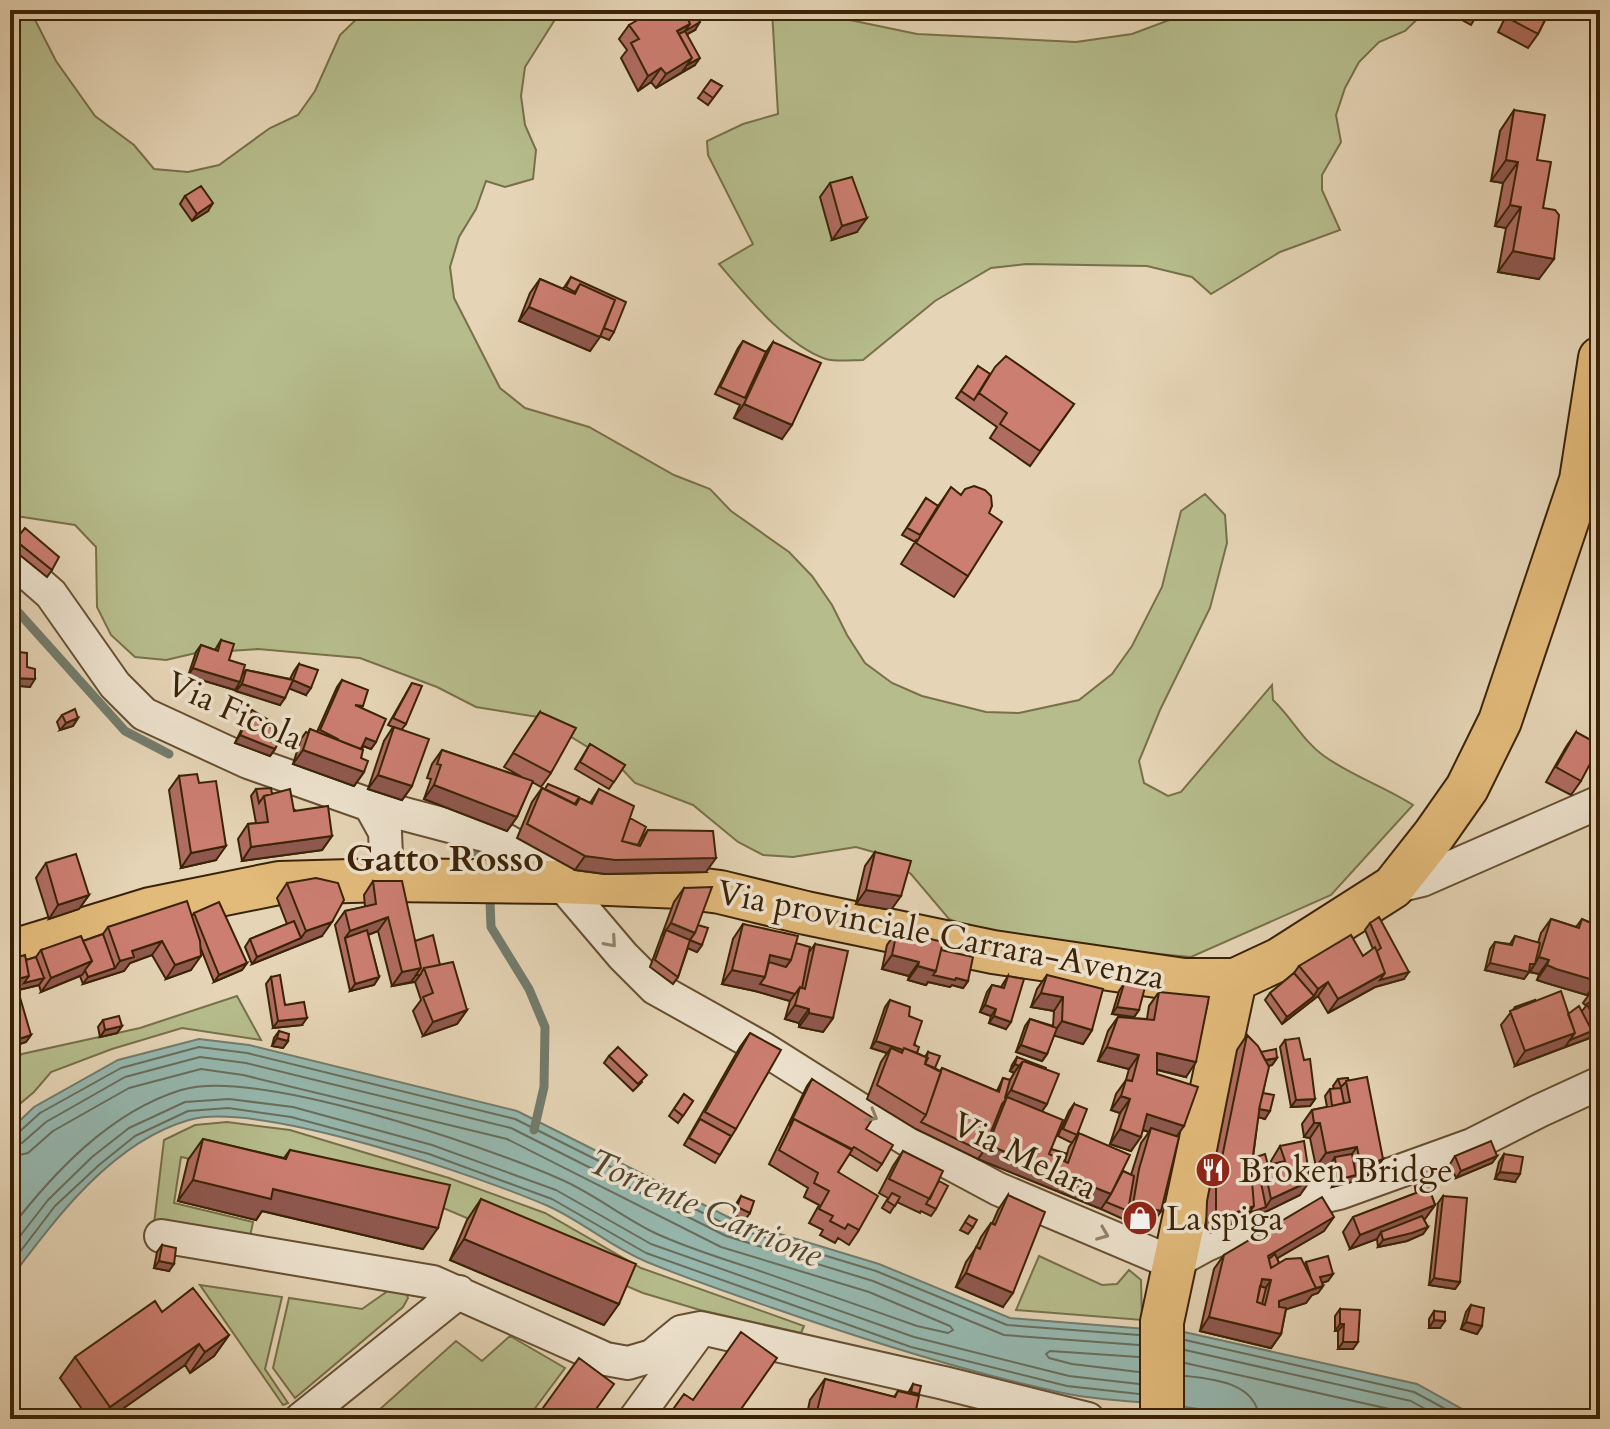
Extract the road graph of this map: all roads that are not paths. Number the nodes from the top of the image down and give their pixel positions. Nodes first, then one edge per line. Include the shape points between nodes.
1 (1600, 358) edge
2 (1594, 432) edge
3 (10, 558) edge
4 (1600, 802) edge
5 (370, 805) junction
6 (387, 880) junction
7 (560, 882) junction
8 (1393, 887) junction
9 (10, 952) edge
10 (1235, 980) junction
11 (1600, 1083) edge
12 (161, 1236) dead end
13 (1173, 1263) junction
14 (459, 1292) junction
15 (701, 1328) junction
16 (1162, 1416) edge
17 (301, 1419) edge
18 (635, 1419) edge
19 (1088, 1419) edge

1 - 2 main road, Via provinciale Carrara-Avenza
2 - 8 main road, Via provinciale Carrara-Avenza via 1500,721 1467,788
3 - 5 street, Via Ficola via 51,594 115,685 144,714 248,762
4 - 8 street via 1422,880
5 - 6 street via 385,832
5 - 7 street via 507,841
6 - 7 main road, Via provinciale Carrara-Avenza
6 - 9 main road, Via provinciale Carrara-Avenza via 279,883 150,909
7 - 10 main road, Via provinciale Carrara-Avenza via 720,892 993,952 1184,980
7 -> 13 street, Via Melara via 655,988 979,1179
8 - 10 main road, Via provinciale Carrara-Avenza via 1280,959
10 - 13 main road
11 - 13 street via 1472,1145 1300,1202
12 - 14 street via 433,1282
13 - 16 main road via 1162,1322
14 - 15 street via 606,1359 628,1363 652,1356 681,1332
14 - 17 street
15 - 18 street
15 - 19 street

